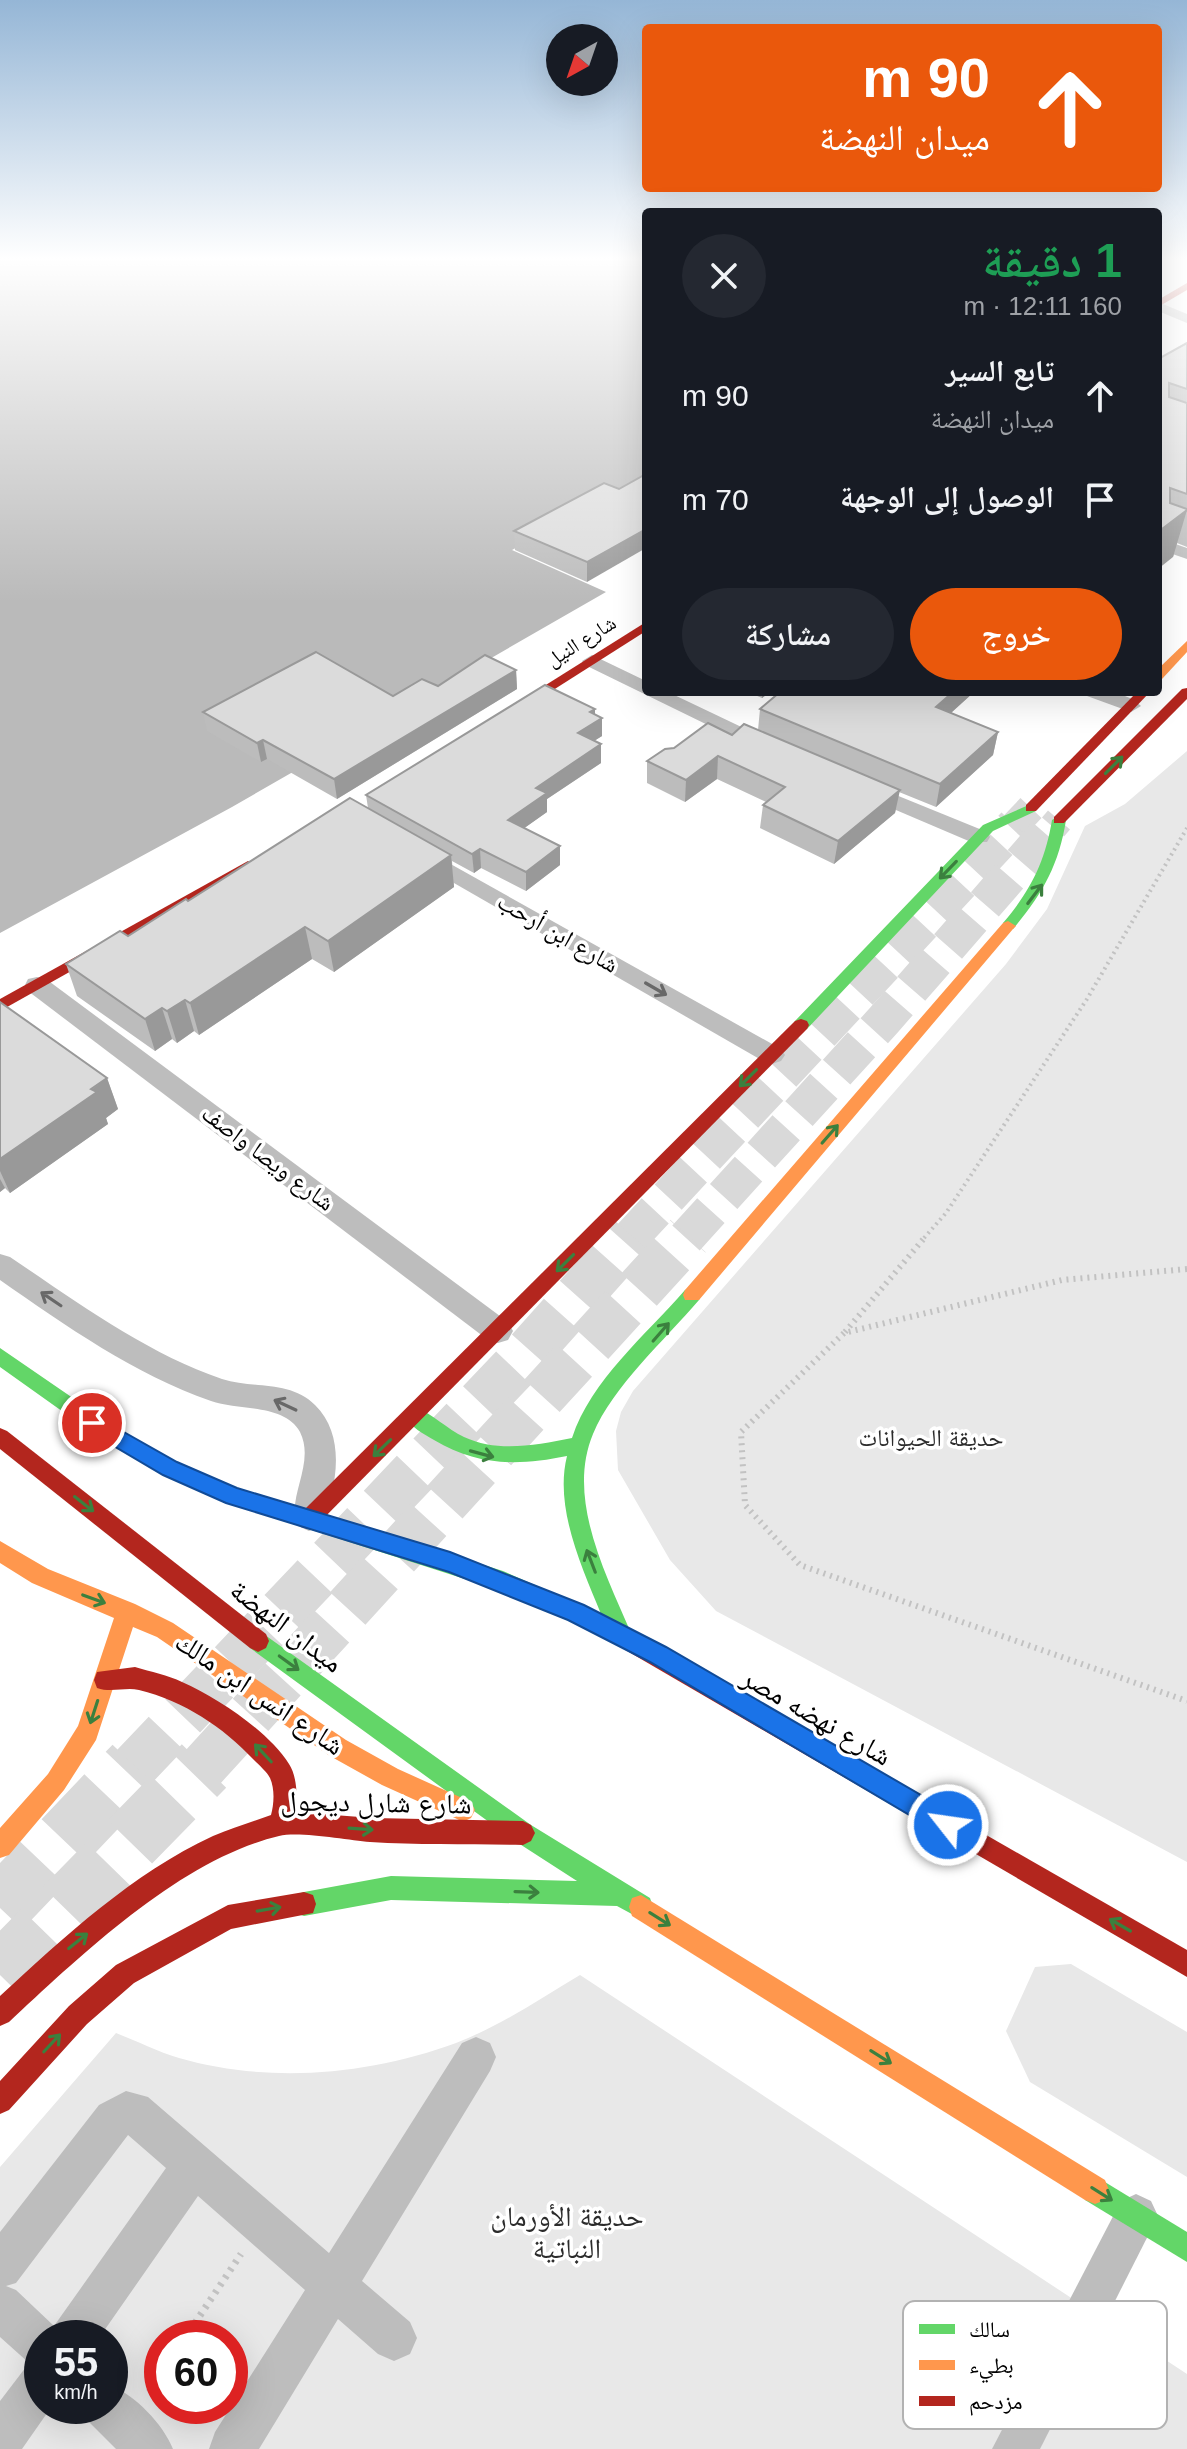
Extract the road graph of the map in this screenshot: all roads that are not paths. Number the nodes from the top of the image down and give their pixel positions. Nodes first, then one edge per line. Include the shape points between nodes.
1 (1162, 545) edge
2 (1187, 554) edge
3 (642, 629) edge
4 (1187, 645) edge
5 (592, 661) junction
6 (1162, 672) edge
7 (642, 687) edge
8 (1187, 692) edge
9 (658, 696) edge
10 (1137, 699) edge
11 (488, 725) edge
12 (788, 756) edge
13 (847, 781) edge
14 (979, 837) junction
15 (400, 843) edge
16 (265, 857) edge
17 (37, 985) junction
18 (0, 1006) edge
19 (772, 1055) junction
20 (0, 1265) edge
21 (498, 1331) junction
22 (0, 1356) edge
23 (415, 1416) junction
24 (0, 1437) edge
25 (579, 1445) junction
26 (308, 1520) junction
27 (0, 1551) edge
28 (127, 1611) junction
29 (620, 1633) junction
30 (105, 1680) junction
31 (281, 1823) junction
32 (523, 1833) junction
33 (0, 1846) edge
34 (619, 1894) junction
35 (1187, 1964) edge
36 (0, 2013) edge
37 (476, 2057) dead end
38 (0, 2101) edge
39 (194, 2165) junction
40 (1136, 2216) junction
41 (1187, 2248) edge
42 (0, 2267) edge
43 (334, 2286) junction
44 (1092, 2301) edge
45 (0, 2306) edge
46 (85, 2320) edge
47 (24, 2329) edge
48 (394, 2338) dead end
49 (24, 2406) edge
50 (124, 2424) edge
51 (1025, 2429) edge
52 (0, 2440) edge
53 (150, 2449) edge
54 (232, 2449) edge
55 (1015, 2449) edge

1 - 2 street
3 - 5 main road, شارع النيل
4 - 6 main road
5 - 7 street
5 - 11 main road, شارع النيل
25 -> 8 main road via 596,1408 1040,889 1054,855 1059,820
9 - 12 street via 710,729
10 - 14 main road via 1031,808 1000,820
13 - 14 street
14 -> 19 main road
15 -> 19 street, شارع ابن أرحب
16 - 17 main road
17 - 18 main road
17 - 21 street, شارع ويصا واصف
19 -> 21 main road
26 -> 20 street via 321,1464 320,1437 305,1414 280,1401 212,1389 63,1308
21 - 23 main road
22 - 26 main road via 74,1410 170,1468
23 -> 25 main road via 478,1455 503,1459
23 -> 26 main road
24 -> 32 main road, ميدان النهضة via 260,1643
29 -> 25 main road via 576,1520 573,1482
26 - 29 main road, شارع نهضه مصر via 450,1562
27 -> 28 main road, شارع انس ابن مالك via 54,1586
28 - 30 main road
28 - 32 main road, شارع انس ابن مالك via 185,1641 323,1738 383,1773
35 -> 29 main road, شارع نهضه مصر
31 -> 30 main road via 286,1801 281,1772 250,1739 176,1690 135,1678
30 -> 33 main road via 88,1732 56,1782
31 -> 32 main road, شارع شارل ديجول
36 -> 31 main road, شارع شارل ديجول via 80,1939 173,1872 219,1846
32 - 34 main road
38 -> 34 main road via 78,2015 125,1974 228,1917 391,1888
34 -> 40 main road
37 - 43 street
39 - 42 street via 133,2112 119,2115
39 - 43 street
39 - 46 street
40 - 41 main road
40 - 44 street
43 - 48 street
43 - 54 street
45 - 47 street
49 - 52 street
50 - 53 street
51 - 55 street

